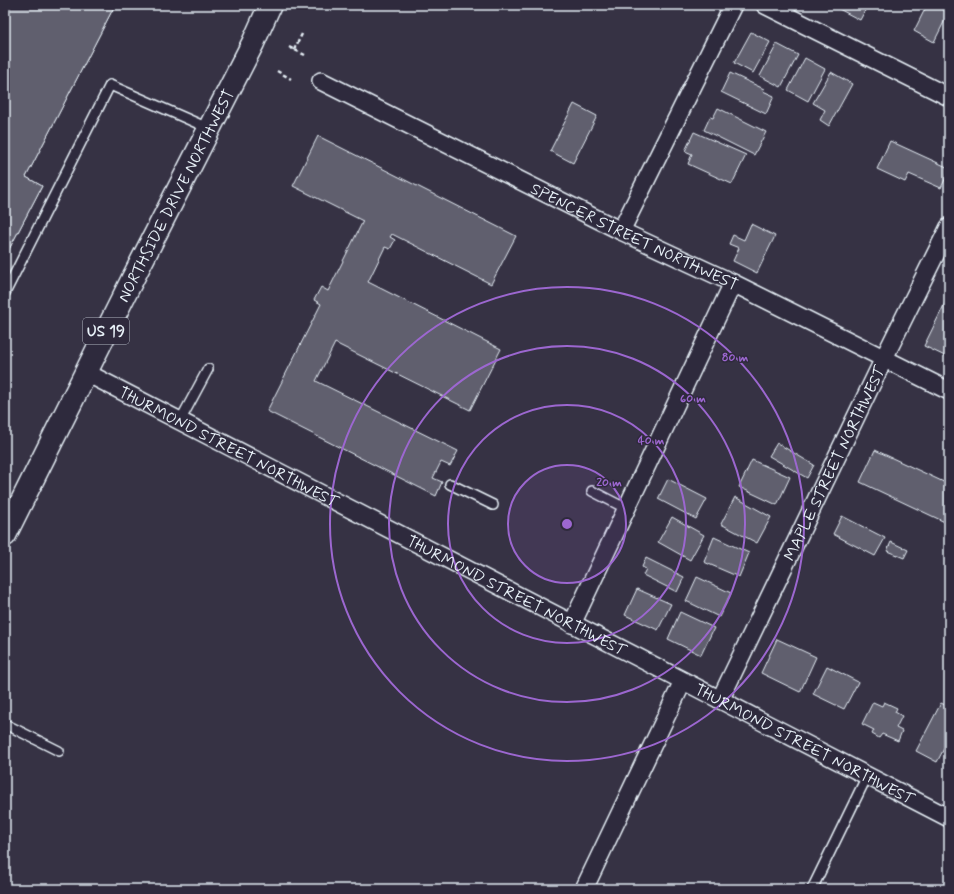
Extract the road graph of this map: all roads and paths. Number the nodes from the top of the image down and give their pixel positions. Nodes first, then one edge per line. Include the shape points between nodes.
1 (270, 5) edge
2 (733, 5) edge
3 (765, 5) edge
4 (302, 34) dead end
5 (289, 47) dead end
6 (294, 50) junction
7 (305, 55) dead end
8 (277, 71) dead end
9 (291, 79) dead end
10 (321, 81) dead end
11 (949, 97) edge
12 (208, 128) junction
13 (949, 227) edge
14 (622, 232) junction
15 (733, 283) junction
16 (5, 293) edge
17 (885, 358) junction
18 (208, 369) dead end
19 (85, 372) junction
20 (949, 391) edge
21 (180, 421) junction
22 (450, 484) dead end
23 (592, 491) dead end
24 (493, 505) dead end
25 (627, 509) junction
26 (5, 535) edge
27 (572, 624) junction
28 (683, 681) junction
29 (720, 700) junction
30 (5, 724) edge
31 (59, 751) dead end
32 (867, 776) junction
33 (949, 818) edge
34 (584, 889) edge
35 (812, 889) edge

1 - 12 main road, NORTHSIDE DRIVE NORTHWEST / US 19
2 - 14 street
3 - 11 street
4 - 6 path
5 - 6 path
6 - 7 path
8 - 9 path
10 - 14 street, SPENCER STREET NORTHWEST
12 - 16 lane via 110,85
12 - 19 main road, NORTHSIDE DRIVE NORTHWEST / US 19
13 - 17 street, MAPLE STREET NORTHWEST
14 - 15 street, SPENCER STREET NORTHWEST
15 - 17 street, SPENCER STREET NORTHWEST
15 - 25 street
17 - 20 street, SPENCER STREET NORTHWEST
17 - 29 street, MAPLE STREET NORTHWEST
18 - 21 lane
19 - 21 street, THURMOND STREET NORTHWEST
19 - 26 main road, NORTHSIDE DRIVE NORTHWEST / US 19
21 - 27 street, THURMOND STREET NORTHWEST
22 - 24 lane
23 - 25 lane
25 - 27 street
27 - 28 street, THURMOND STREET NORTHWEST
28 - 29 street, THURMOND STREET NORTHWEST
28 - 34 street
29 - 32 street, THURMOND STREET NORTHWEST
30 - 31 lane
32 - 33 street, THURMOND STREET NORTHWEST
32 - 35 lane

